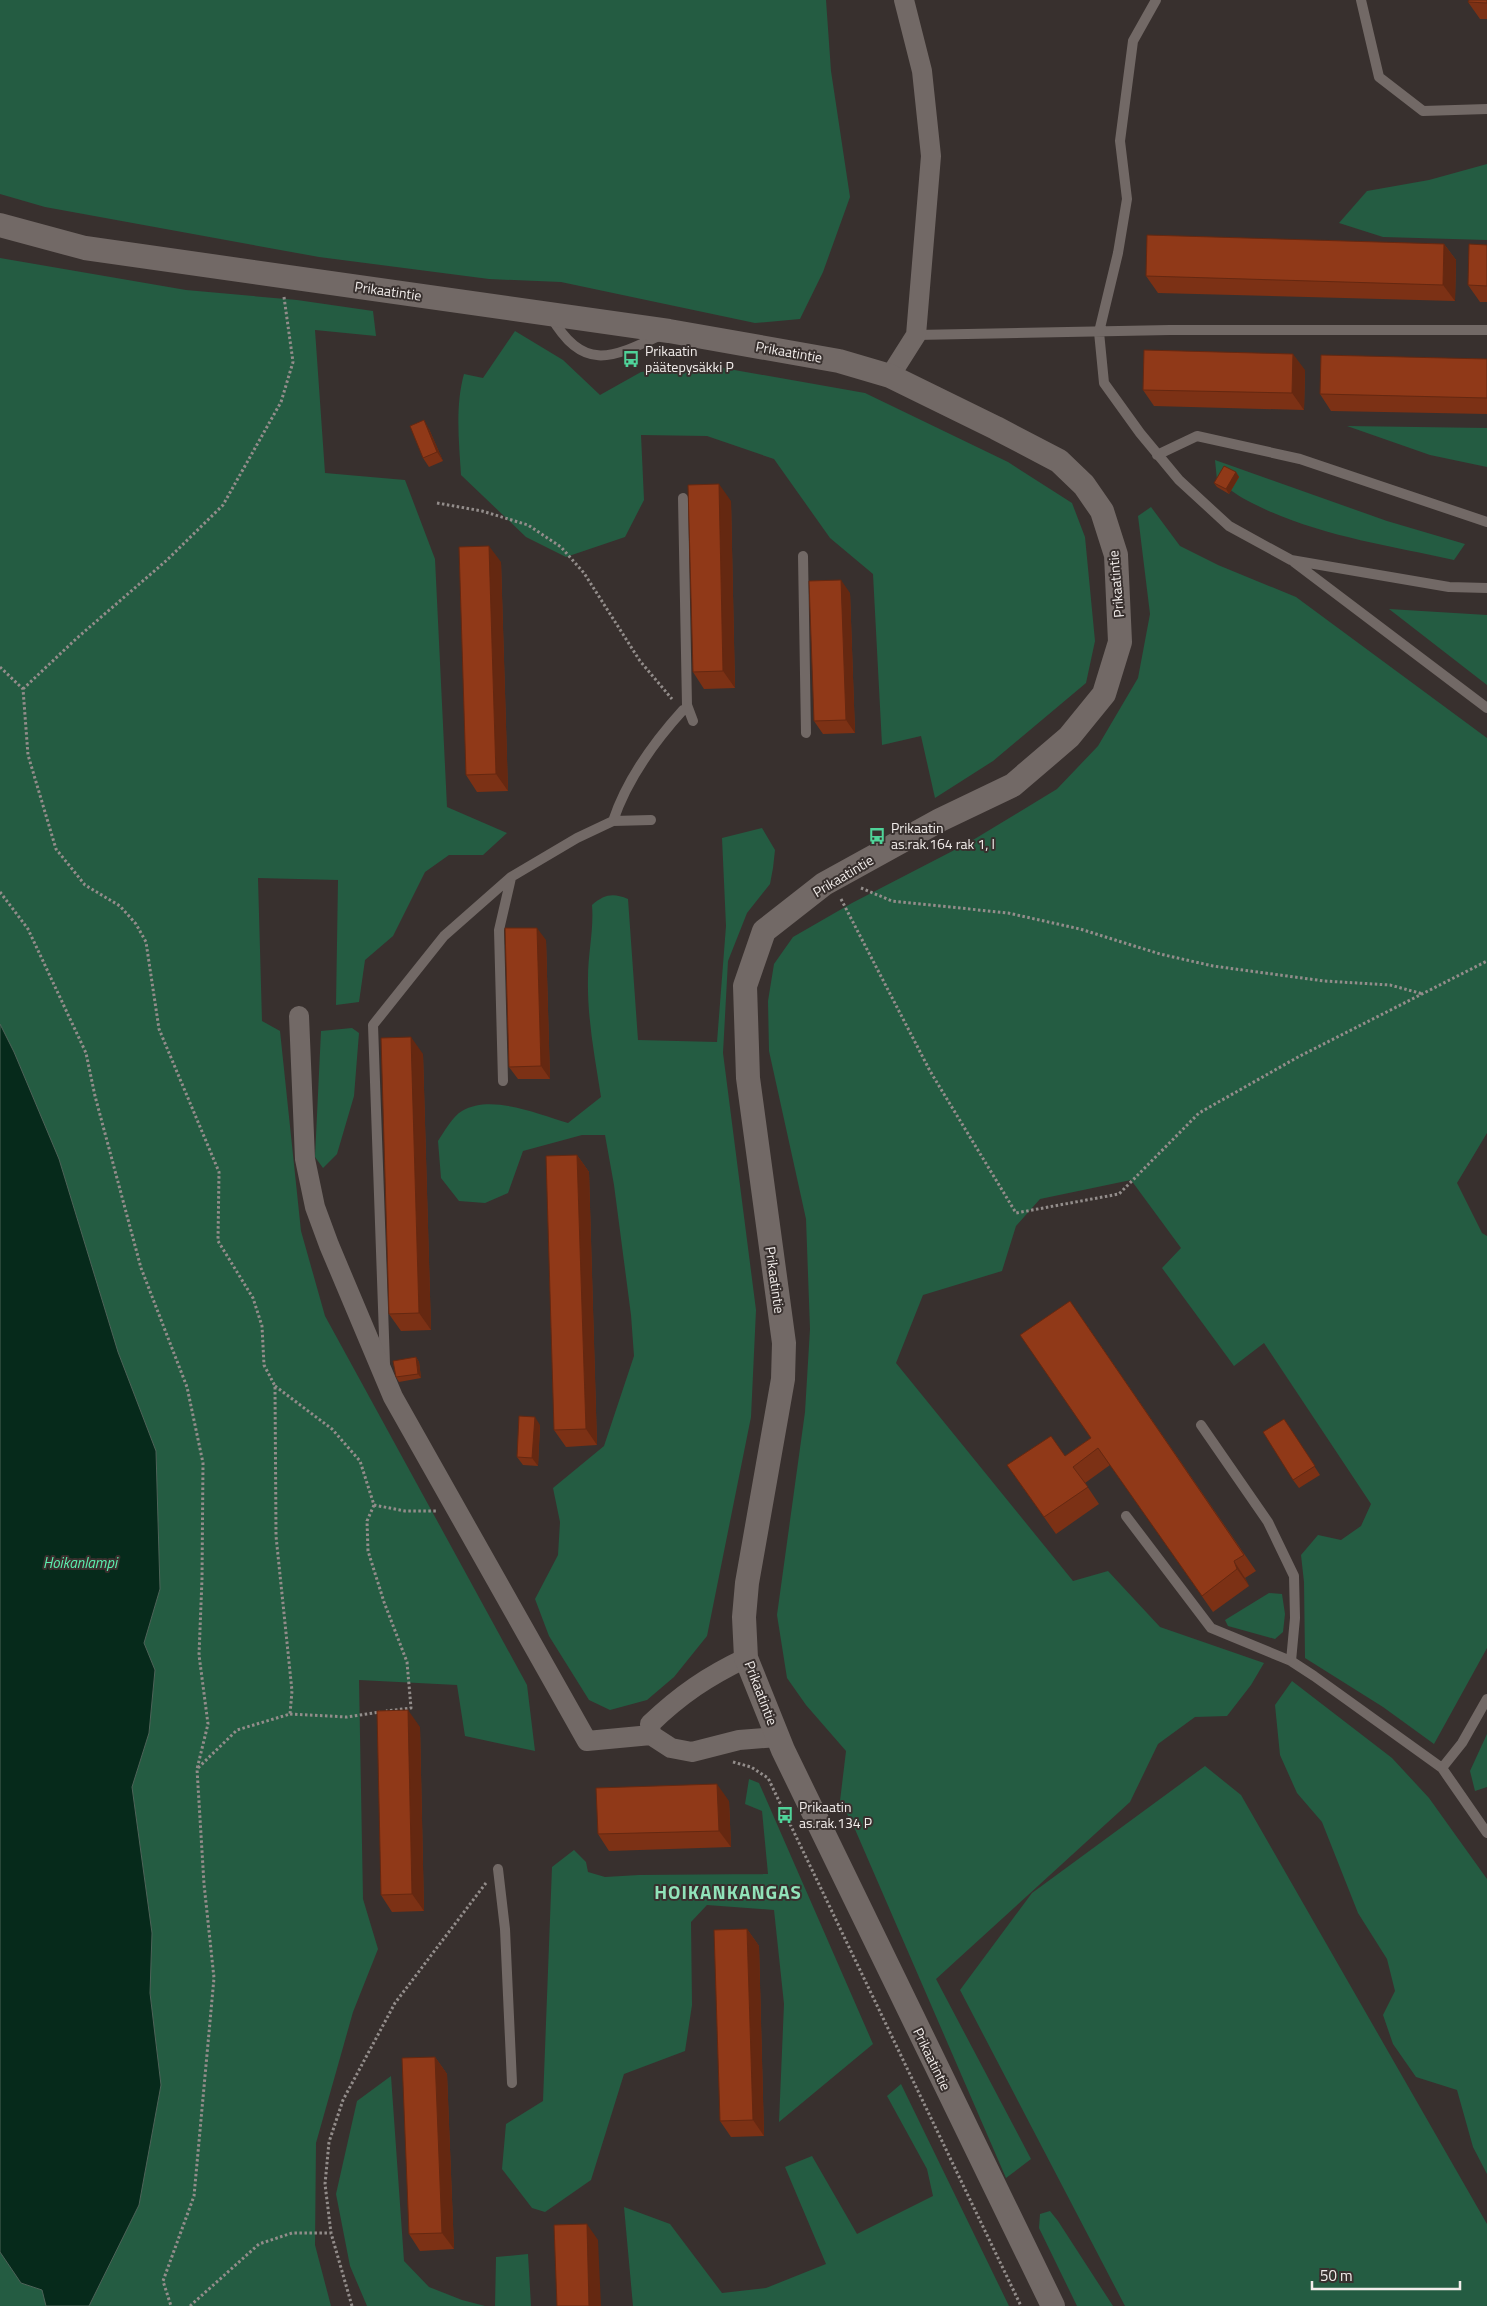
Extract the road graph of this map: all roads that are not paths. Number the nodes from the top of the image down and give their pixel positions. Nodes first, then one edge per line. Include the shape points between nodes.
1 (904, 0) edge
2 (1156, 0) edge
3 (1361, 0) edge
4 (1487, 109) edge
5 (0, 225) edge
6 (550, 315) junction
7 (1487, 330) edge
8 (669, 331) junction
9 (1100, 332) junction
10 (916, 335) junction
11 (890, 376) junction
12 (1157, 455) junction
13 (682, 498) dead end
14 (1487, 522) edge
15 (803, 556) dead end
16 (1291, 560) junction
17 (1487, 588) edge
18 (1487, 708) edge
19 (683, 710) road end
20 (693, 721) dead end
21 (806, 733) dead end
22 (651, 820) dead end
23 (613, 821) junction
24 (511, 878) junction
25 (300, 1016) dead end
26 (503, 1081) dead end
27 (386, 1378) junction
28 (1201, 1425) dead end
29 (1126, 1516) dead end
30 (746, 1658) junction
31 (1290, 1661) junction
32 (1487, 1699) edge
33 (651, 1735) junction
34 (778, 1737) junction
35 (1442, 1768) junction
36 (1487, 1833) edge
37 (498, 1869) road end
38 (512, 2083) dead end
39 (1052, 2306) edge

1 - 10 street via 922,71 931,156
2 - 9 lane via 1133,42 1120,141 1127,199
3 - 4 lane via 1379,77 1423,111
5 - 6 street, Prikaatintie via 85,248
6 - 8 street, Prikaatintie
6 - 8 lane via 574,348 597,357 618,354
7 - 9 lane
8 - 11 street, Prikaatintie via 839,361
9 - 10 lane
9 - 12 lane via 1104,383
10 - 11 street
11 - 30 street, Prikaatintie via 1059,461 1084,485 1102,511 1116,556 1120,642 1104,694 1069,737 1013,786 940,820 832,880 764,931 745,986 748,1078 784,1343 783,1379 747,1583 744,1617
12 - 14 lane via 1197,436 1300,460
12 - 16 lane via 1229,526
13 - 20 lane via 687,705
15 - 21 lane
16 - 17 lane via 1449,587
16 - 18 lane
19 - 23 lane via 659,736 639,767 619,802
22 - 23 lane
23 - 24 lane via 577,838
24 - 26 lane via 498,930
24 - 27 lane via 444,936 373,1025
25 - 27 street via 305,1159 315,1207
27 - 33 street via 393,1397 587,1741
28 - 31 lane via 1268,1522 1294,1576 1295,1618
29 - 31 lane via 1211,1628
30 - 33 street via 709,1676 674,1701 650,1724
30 - 34 street, Prikaatintie
31 - 35 lane
32 - 35 lane via 1462,1743
33 - 34 street via 671,1748 692,1752 739,1740
34 - 39 street, Prikaatintie
35 - 36 lane
37 - 38 lane via 505,1929

